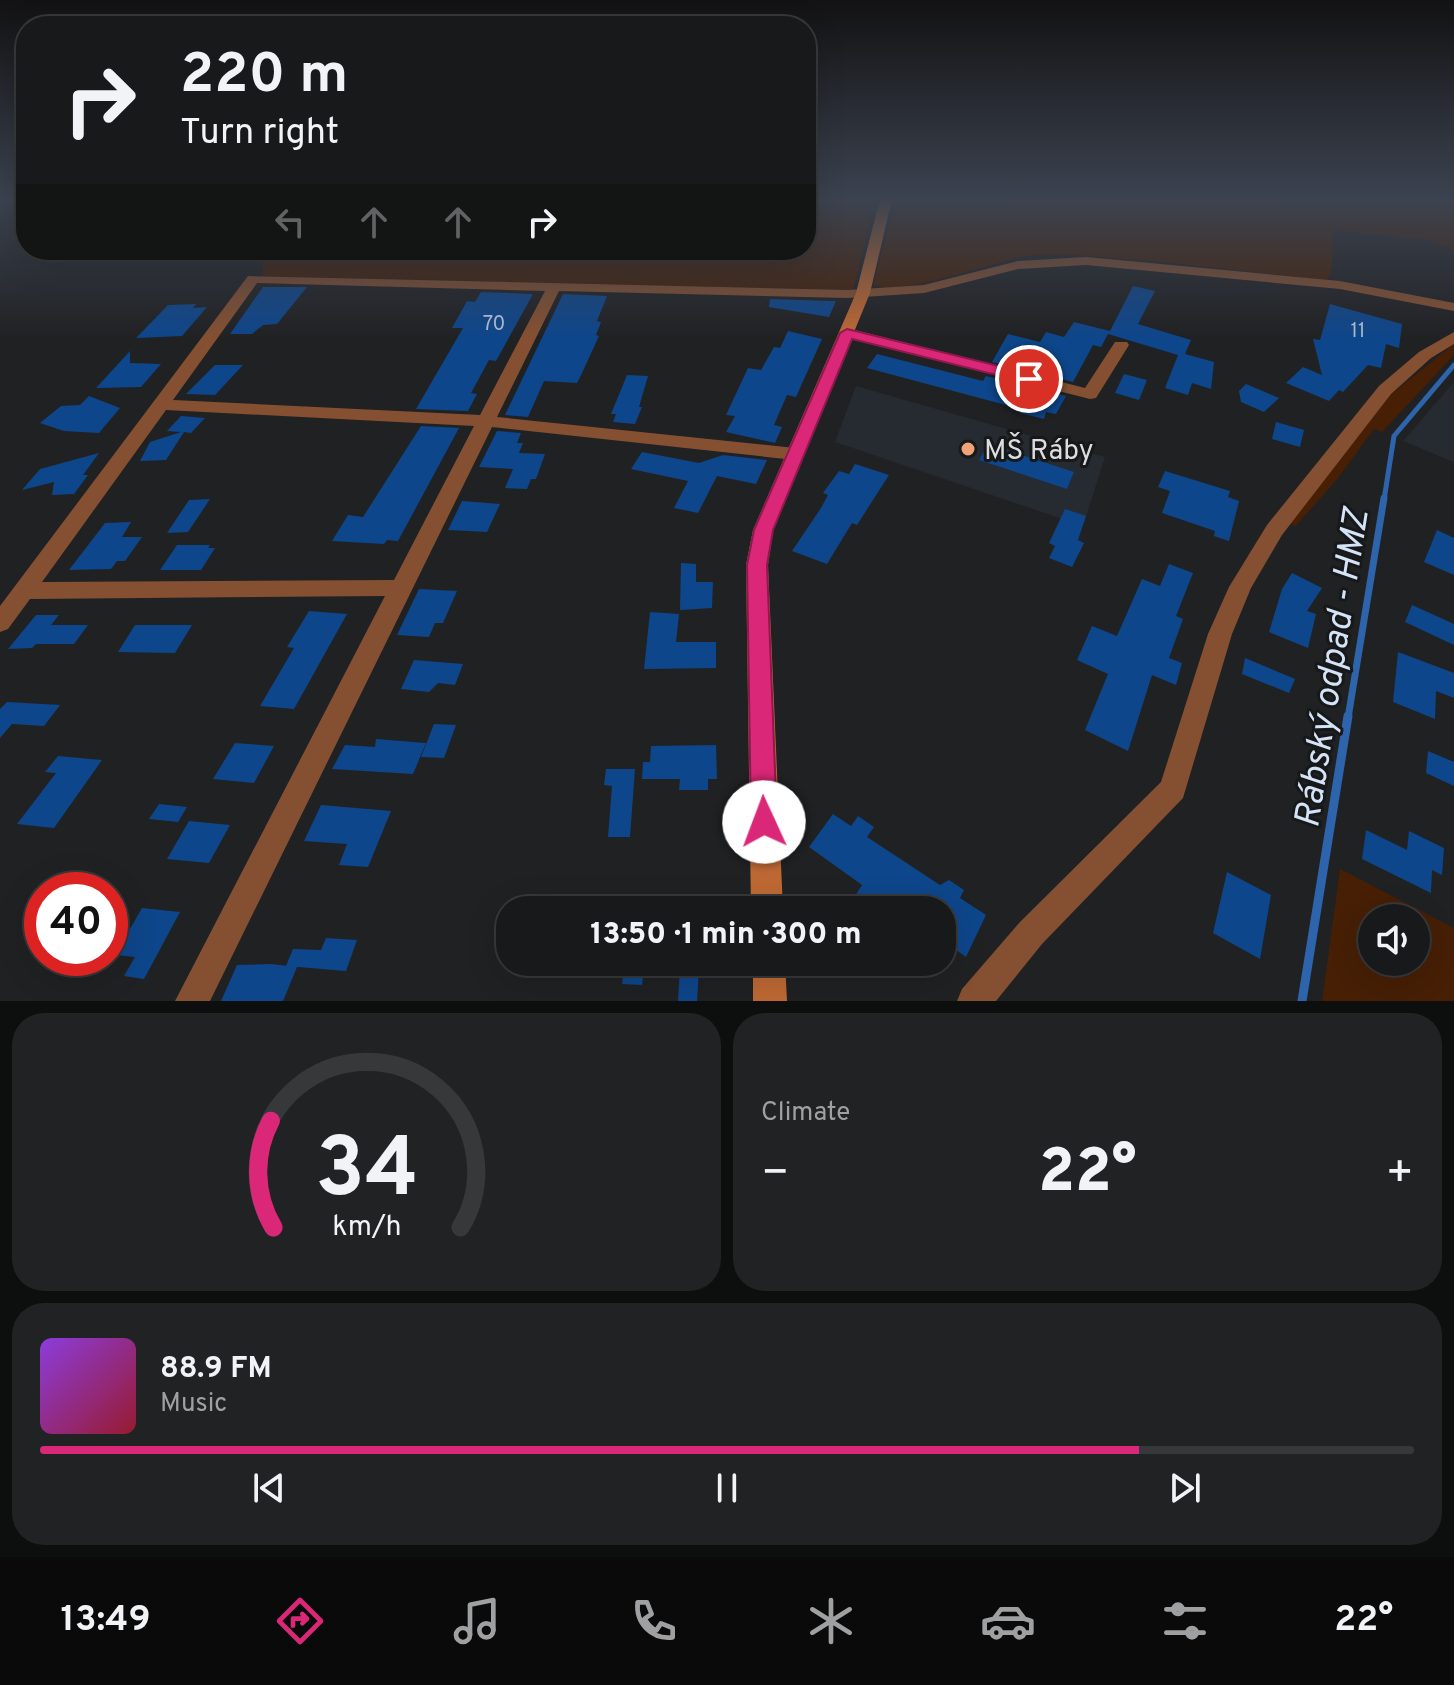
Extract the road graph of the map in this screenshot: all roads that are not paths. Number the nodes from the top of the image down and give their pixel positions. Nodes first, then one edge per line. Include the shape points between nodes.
1 (875, 246) edge
2 (554, 287) junction
3 (863, 293) junction
4 (1454, 307) edge
5 (847, 333) junction
6 (1454, 337) edge
7 (1121, 345) dead end
8 (162, 405) junction
9 (485, 421) junction
10 (795, 454) junction
11 (402, 588) junction
12 (24, 591) junction
13 (0, 623) edge
14 (767, 896) edge
15 (769, 976) edge
16 (192, 1001) edge
17 (770, 1001) edge
18 (974, 1001) edge

1 - 3 street
2 - 3 street
2 - 8 street via 253,279
2 - 9 street
3 - 4 street via 924,289 1018,265 1086,261 1340,285
3 - 5 street
5 - 7 street via 1090,394
5 - 10 street
6 - 18 street via 1385,390 1274,530 1220,634 1173,789 1031,933
8 - 9 street
8 - 12 street
9 - 10 street
9 - 11 street
10 - 14 street via 763,530 757,565
11 - 12 street
11 - 16 street
12 - 13 street
15 - 17 street

